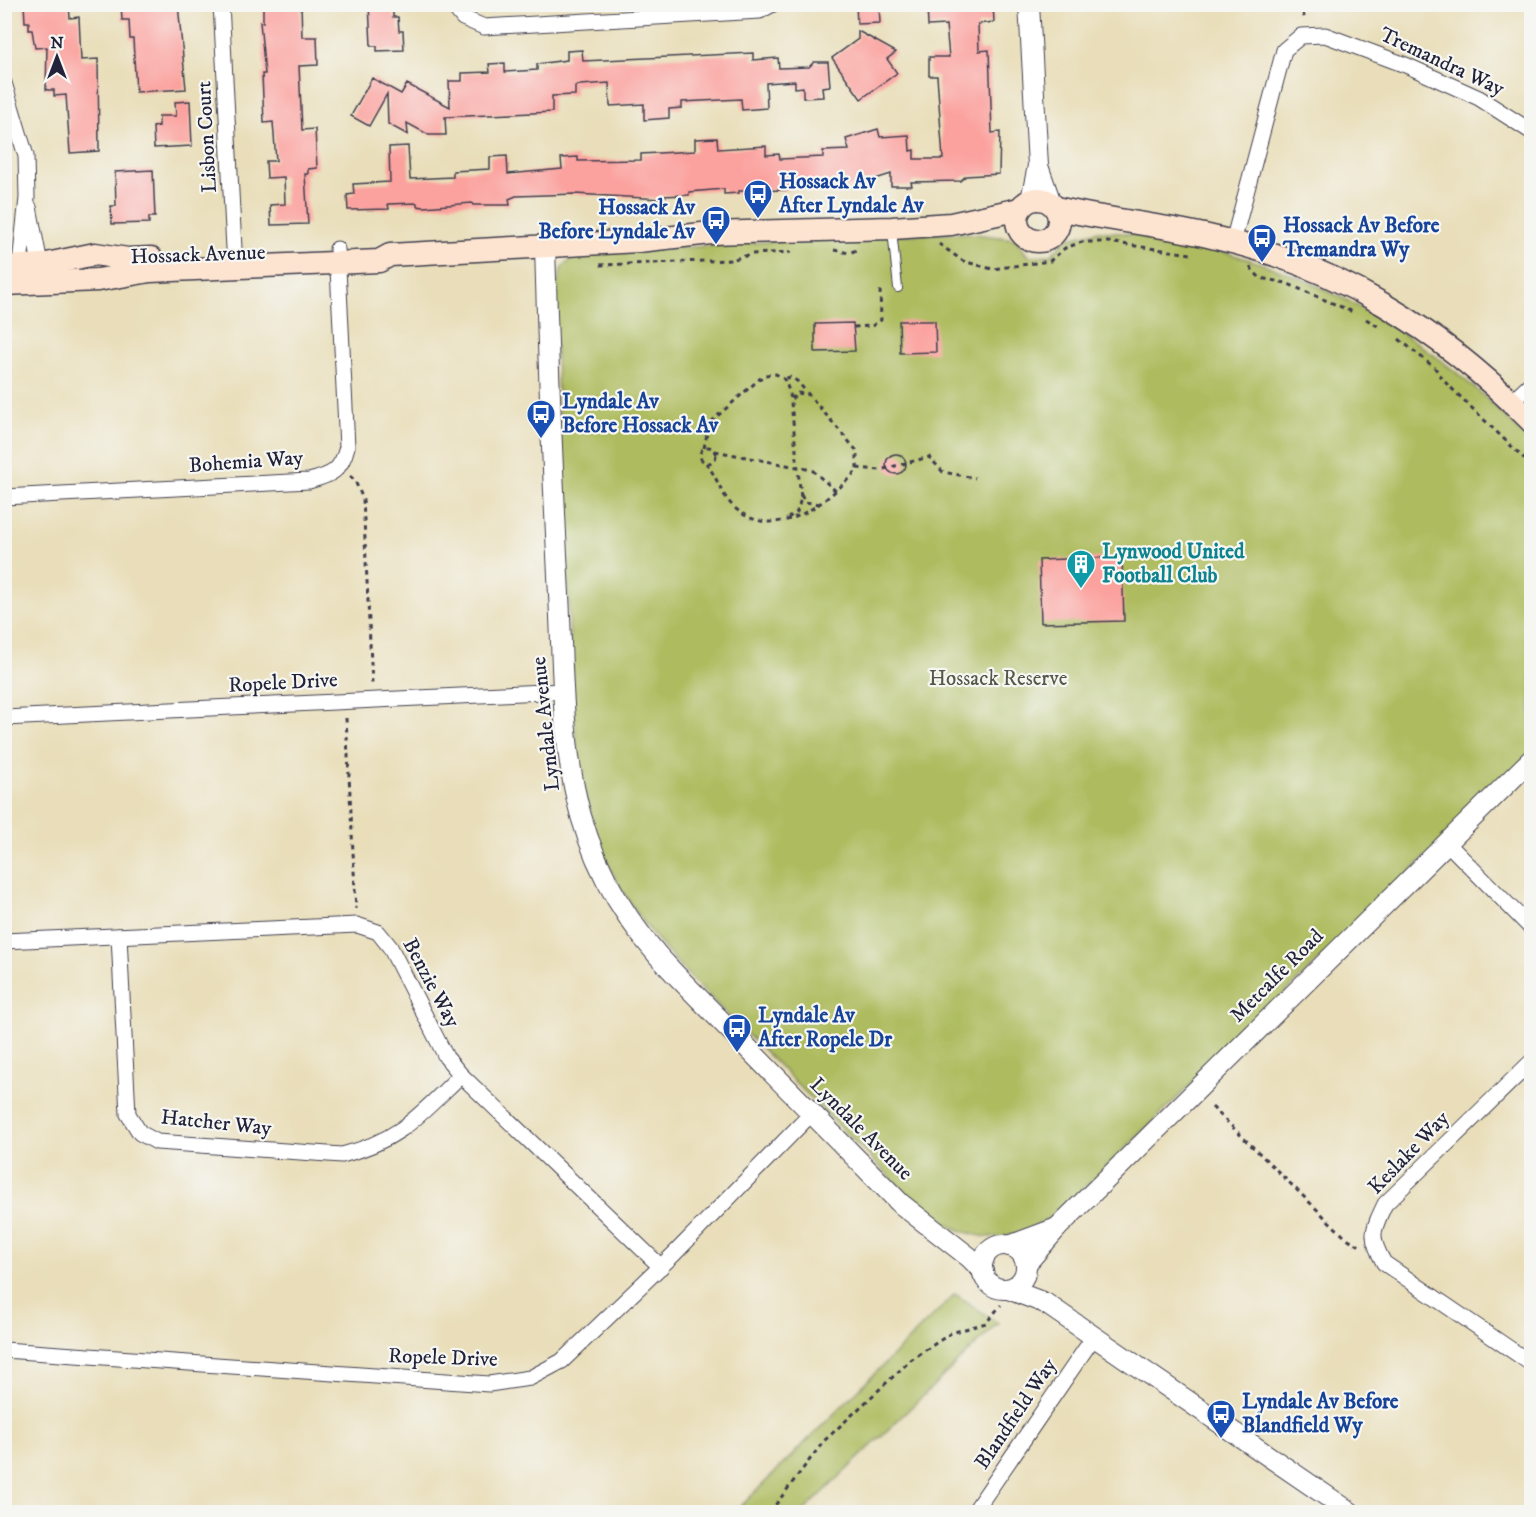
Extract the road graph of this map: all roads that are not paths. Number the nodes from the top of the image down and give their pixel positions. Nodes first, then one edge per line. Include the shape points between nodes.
1 (221, 4) edge
2 (452, 4) edge
3 (773, 4) edge
4 (1029, 4) edge
5 (4, 83) edge
6 (1532, 132) edge
7 (27, 198) junction
8 (1039, 213) junction
9 (893, 236) junction
10 (1233, 242) junction
11 (545, 245) junction
12 (337, 256) junction
13 (234, 260) junction
14 (42, 273) junction
15 (12, 275) edge
16 (898, 288) dead end
17 (1532, 382) edge
18 (1511, 402) junction
19 (1532, 422) edge
20 (4, 496) edge
21 (564, 691) junction
22 (4, 718) edge
23 (1532, 759) edge
24 (1447, 843) junction
25 (1532, 929) edge
26 (119, 936) junction
27 (4, 941) edge
28 (1532, 1061) edge
29 (461, 1075) junction
30 (812, 1114) junction
31 (1056, 1228) junction
32 (944, 1236) junction
33 (1003, 1246) junction
34 (661, 1267) junction
35 (1026, 1268) junction
36 (983, 1271) junction
37 (1005, 1296) junction
38 (1045, 1303) junction
39 (1093, 1338) junction
40 (4, 1350) edge
41 (1532, 1364) edge
42 (974, 1512) edge
43 (1350, 1512) edge

1 - 13 street, Lisbon Court
2 - 3 street via 463,18 484,27 760,11
4 - 8 street
5 - 7 street via 26,156
6 - 10 street, Tremandra Way via 1479,98 1408,66 1325,35 1301,36 1284,50
7 - 14 street
7 - 15 street
8 - 9 main road, Hossack Avenue
8 - 10 main road, Hossack Avenue via 1144,223
9 - 11 main road, Hossack Avenue via 711,233
9 - 16 lane
10 - 18 main road, Hossack Avenue via 1297,262 1375,298 1437,338
11 - 12 main road, Hossack Avenue via 390,255 379,261
11 - 21 street, Lyndale Avenue
12 - 13 main road, Hossack Avenue
12 - 20 street, Bohemia Way via 347,447 339,468 309,481
13 - 14 main road, Hossack Avenue via 98,280
14 - 15 main road, Hossack Avenue
17 - 18 street
18 - 19 main road, Hossack Avenue
21 - 22 street, Ropele Drive
21 - 30 street, Lyndale Avenue via 571,773 582,817 608,884 650,949
23 - 24 street, Metcalfe Road
24 - 25 street
24 - 31 street, Metcalfe Road
26 - 27 street, Benzie Way
26 - 29 street, Benzie Way via 357,926 378,932 390,947 446,1057
26 - 29 street, Hatcher Way via 128,1114 140,1133 157,1142 342,1155 394,1136
28 - 41 street, Keslake Way via 1384,1204 1374,1227 1373,1244 1384,1263
29 - 34 street, Benzie Way
30 - 32 street, Lyndale Avenue via 901,1204
30 - 34 street, Ropele Drive
31 - 33 street, Metcalfe Road
31 - 35 street, Metcalfe Road
32 - 33 street, Lyndale Avenue
32 - 36 street, Lyndale Avenue
33 - 35 street, Lyndale Avenue via 1020,1252
33 - 36 street via 987,1254
34 - 40 street, Ropele Drive via 562,1361 530,1378 489,1384
35 - 37 street via 1019,1283
35 - 38 street, Lyndale Avenue
36 - 37 street, Lyndale Avenue via 989,1283
37 - 38 street, Lyndale Avenue
38 - 39 street, Lyndale Avenue
39 - 42 street, Blandfield Way
39 - 43 street, Lyndale Avenue

